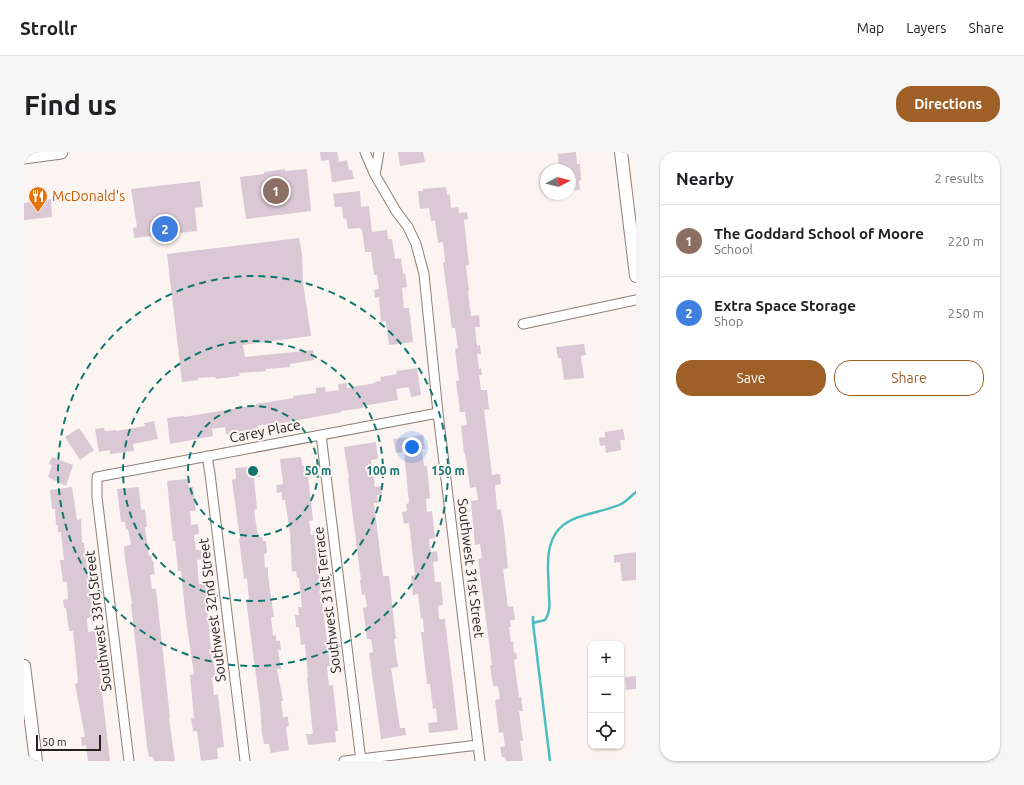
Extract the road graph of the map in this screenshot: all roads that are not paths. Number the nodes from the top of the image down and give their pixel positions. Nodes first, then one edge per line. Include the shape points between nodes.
1 (61, 152) edge
2 (365, 152) edge
3 (379, 152) edge
4 (621, 152) edge
5 (24, 156) edge
6 (375, 175) junction
7 (636, 276) edge
8 (636, 300) edge
9 (523, 324) dead end
10 (438, 413) junction
11 (321, 435) junction
12 (206, 456) junction
13 (97, 477) joint
14 (24, 666) edge
15 (478, 745) junction
16 (361, 760) edge
17 (36, 761) edge
18 (129, 761) edge
19 (245, 761) edge
20 (344, 761) edge
21 (480, 761) edge

1 - 5 main road
2 - 6 street, Southwest 31st Street
3 - 6 street
4 - 7 street
6 - 10 street, Southwest 31st Street via 408,227 422,264
8 - 9 street
10 - 11 street, Carey Place
10 - 15 street, Southwest 31st Street
11 - 12 street, Carey Place
11 - 16 street, Southwest 31st Terrace
12 - 13 street, Carey Place
12 - 19 street, Southwest 32nd Street
13 - 18 street, Southwest 33rd Street via 97,497
14 - 17 street
15 - 16 street
15 - 21 street, Southwest 31st Street
16 - 20 street

